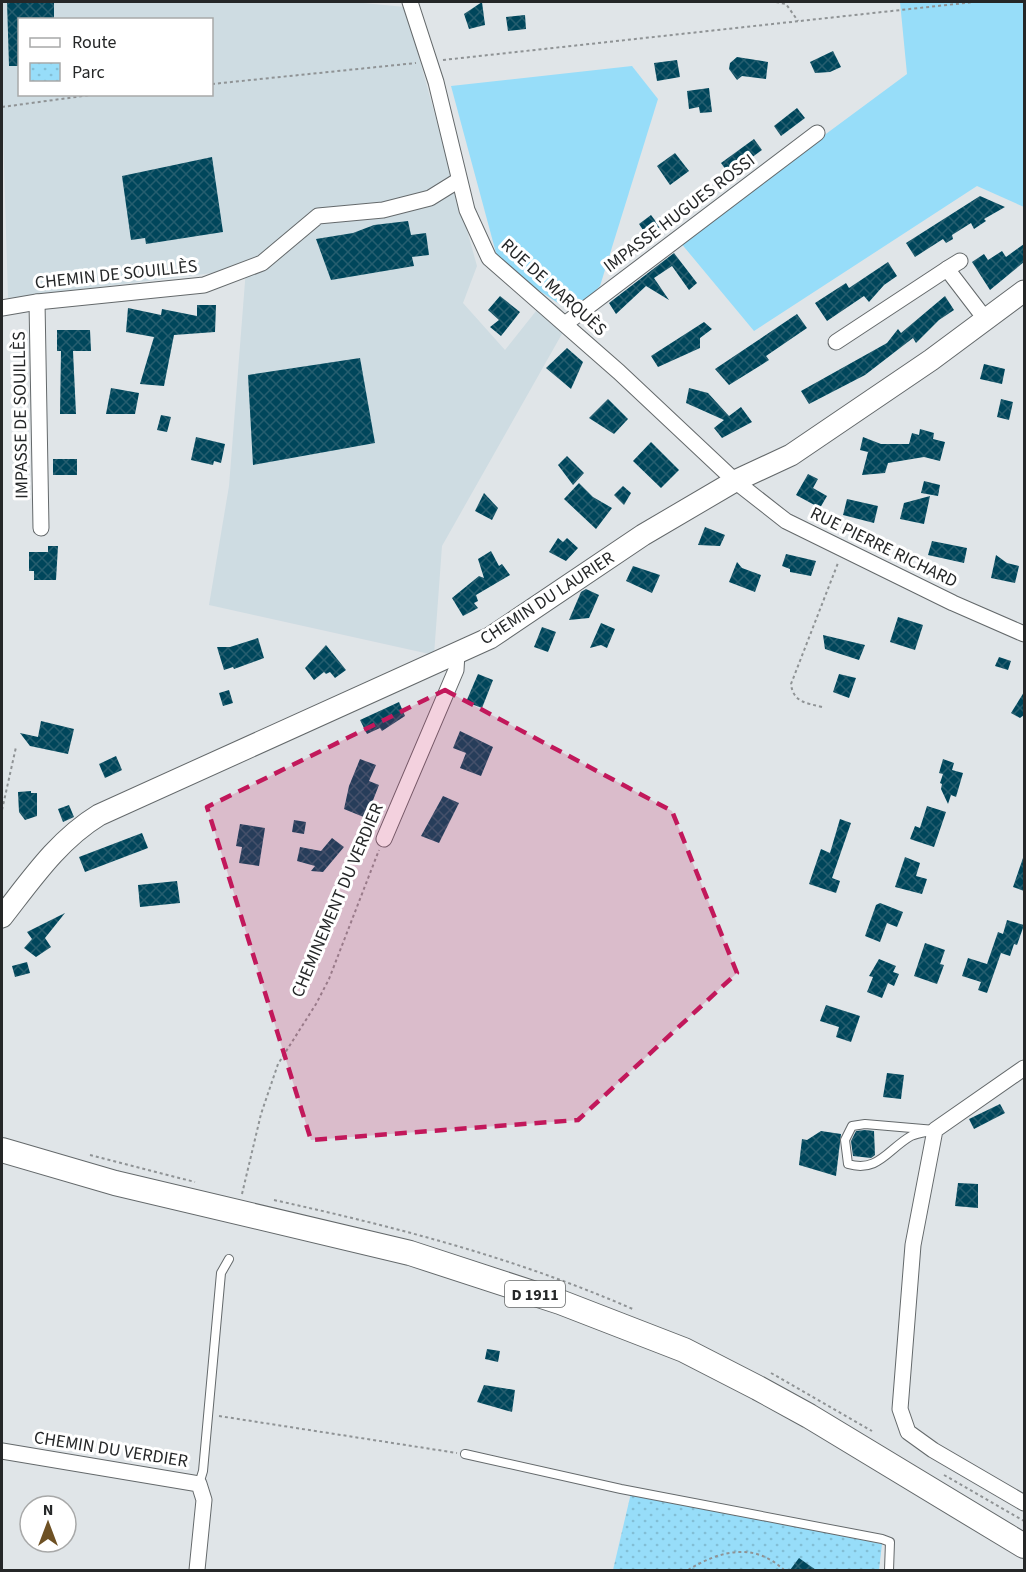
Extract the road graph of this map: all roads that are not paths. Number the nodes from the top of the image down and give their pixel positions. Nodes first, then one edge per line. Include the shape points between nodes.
1 (410, 2) edge
2 (817, 133) dead end
3 (459, 180) junction
4 (1024, 291) edge
5 (37, 302) junction
6 (2, 308) edge
7 (986, 320) junction
8 (565, 324) junction
9 (836, 342) dead end
10 (735, 481) junction
11 (41, 528) dead end
12 (1024, 634) edge
13 (457, 653) junction
14 (384, 839) road end
15 (2, 917) edge
16 (1024, 1068) edge
17 (935, 1130) junction
18 (2, 1150) edge
19 (229, 1259) dead end
20 (2, 1451) edge
21 (465, 1454) road end
22 (199, 1484) junction
23 (1024, 1503) edge
24 (1024, 1546) edge
25 (197, 1570) edge
26 (889, 1570) edge

1 - 3 street, RUE DE MARQUÈS via 430,62
2 - 8 street, IMPASSE HUGUES ROSSI
3 - 5 street, CHEMIN DE SOUILLÈS via 430,198 392,208 318,216 262,263 204,285
3 - 8 street, RUE DE MARQUÈS via 467,210 489,258
4 - 7 street, CHEMIN DU LAURIER
5 - 6 street, CHEMIN DE SOUILLÈS
5 - 11 street, IMPASSE DE SOUILLÈS
7 - 9 street via 954,265
7 - 10 street, CHEMIN DU LAURIER via 791,455
8 - 10 street, RUE DE MARQUÈS
10 - 12 street, RUE PIERRE RICHARD via 786,520
10 - 13 street, CHEMIN DU LAURIER via 643,535 490,638
13 - 14 street, CHEMINEMENT DU VERDIER via 456,670
13 - 15 street, CHEMIN DU LAURIER via 80,826 58,846
16 - 17 street
17 - 17 lane via 852,1126 845,1140 848,1164 874,1165 912,1136
17 - 23 street via 913,1245 900,1409 908,1432
18 - 24 main road, D 1911 via 115,1182 410,1253 560,1302 684,1350 809,1416
19 - 22 lane via 221,1273
20 - 22 street, CHEMIN DU VERDIER
21 - 26 lane via 882,1539 890,1542
22 - 25 street, CHEMIN DU VERDIER via 204,1500

